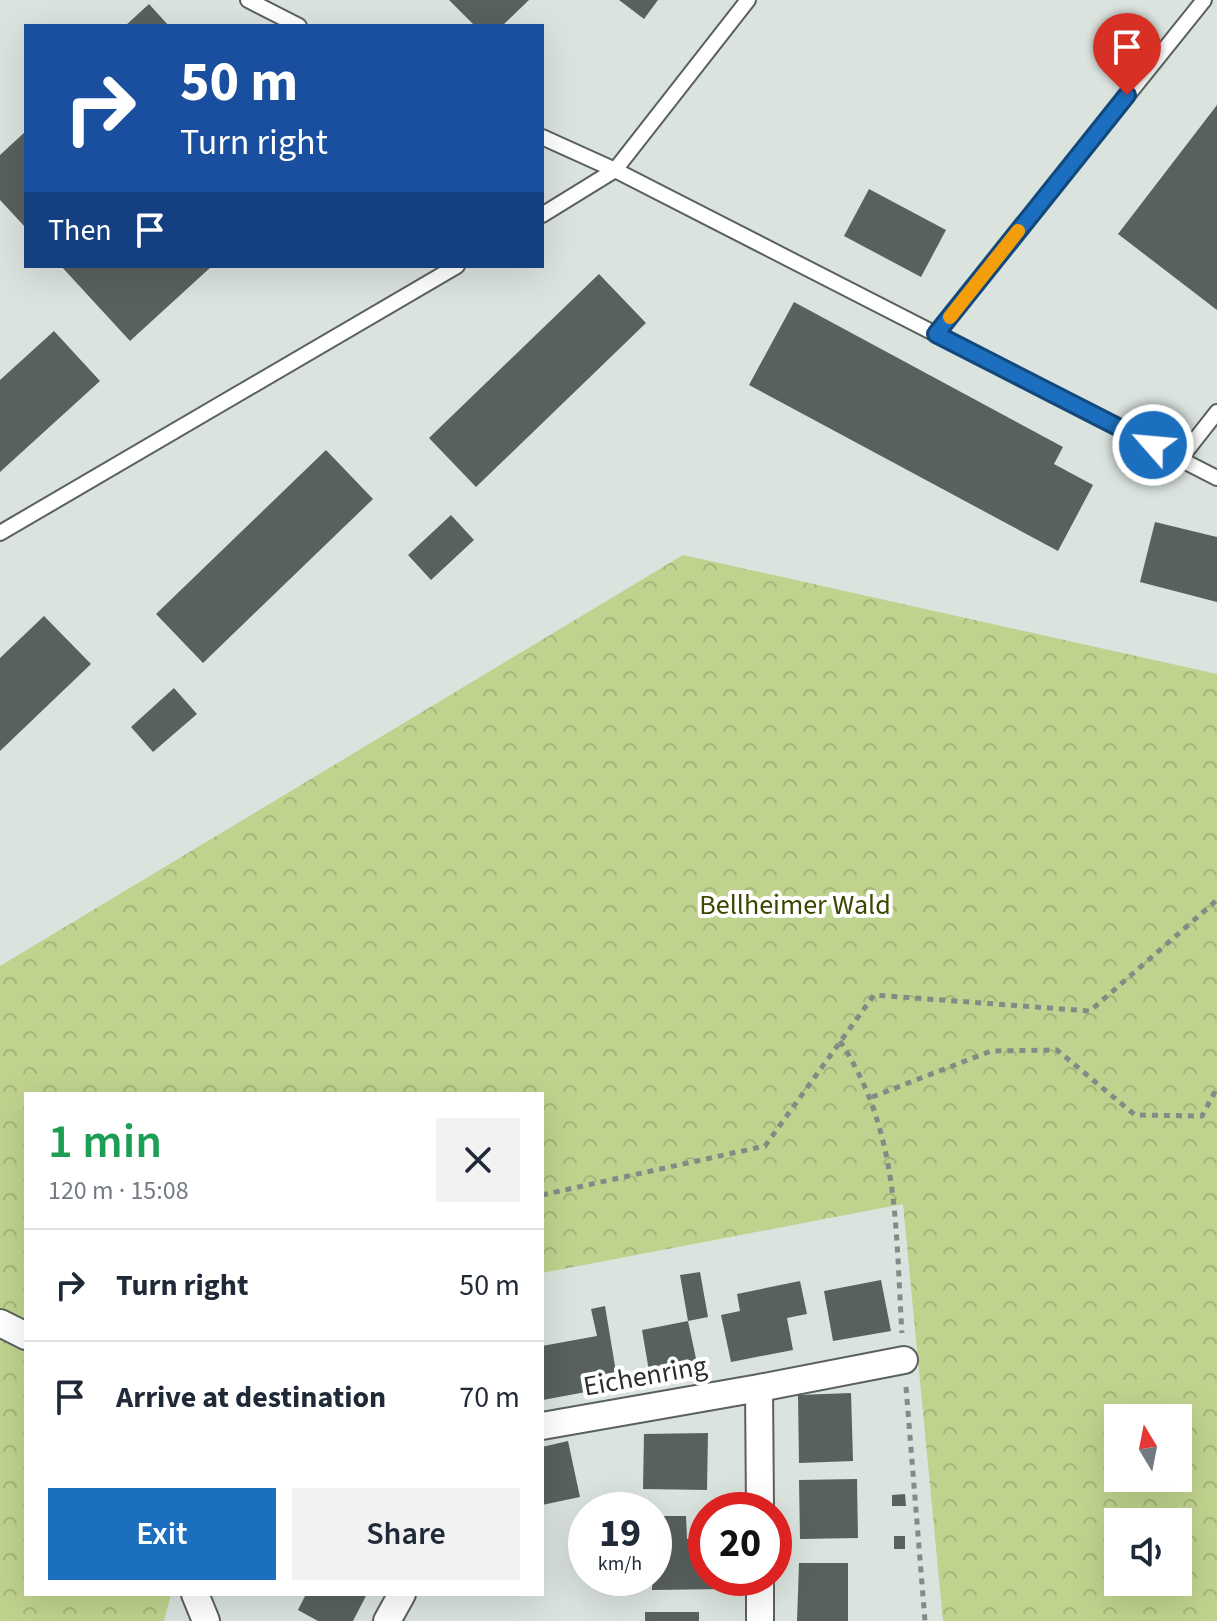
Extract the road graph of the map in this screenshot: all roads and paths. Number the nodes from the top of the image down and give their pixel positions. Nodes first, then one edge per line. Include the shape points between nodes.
1 (248, 0) edge
2 (748, 0) edge
3 (1204, 0) edge
4 (295, 24) edge
5 (544, 138) edge
6 (615, 170) junction
7 (544, 214) edge
8 (454, 268) edge
9 (936, 334) junction
10 (1217, 412) edge
11 (1180, 459) junction
12 (1217, 478) edge
13 (0, 533) edge
14 (1217, 900) edge
15 (840, 1041) junction
16 (1217, 1088) edge
17 (872, 1097) junction
18 (544, 1195) edge
19 (0, 1323) edge
20 (24, 1335) edge
21 (904, 1360) junction
22 (759, 1388) junction
23 (544, 1426) edge
24 (760, 1492) edge
25 (196, 1596) edge
26 (401, 1596) edge
27 (760, 1596) edge
28 (206, 1621) edge
29 (387, 1621) edge
30 (760, 1621) edge
31 (925, 1621) edge

1 - 4 lane
2 - 6 lane
3 - 9 lane
5 - 6 lane
6 - 7 lane
6 - 9 lane
8 - 13 lane
9 - 11 lane
10 - 11 lane
11 - 12 lane
14 - 15 path via 1090,1011 874,995
15 - 17 path
15 - 18 path via 765,1146
16 - 17 path via 1202,1116 1135,1115 1057,1050 991,1051
17 - 21 path via 886,1140
19 - 20 street
21 - 22 street, Eichenring
21 - 31 path
22 - 23 street, Eichenring
22 - 24 street
25 - 28 street
26 - 29 street
27 - 30 street

